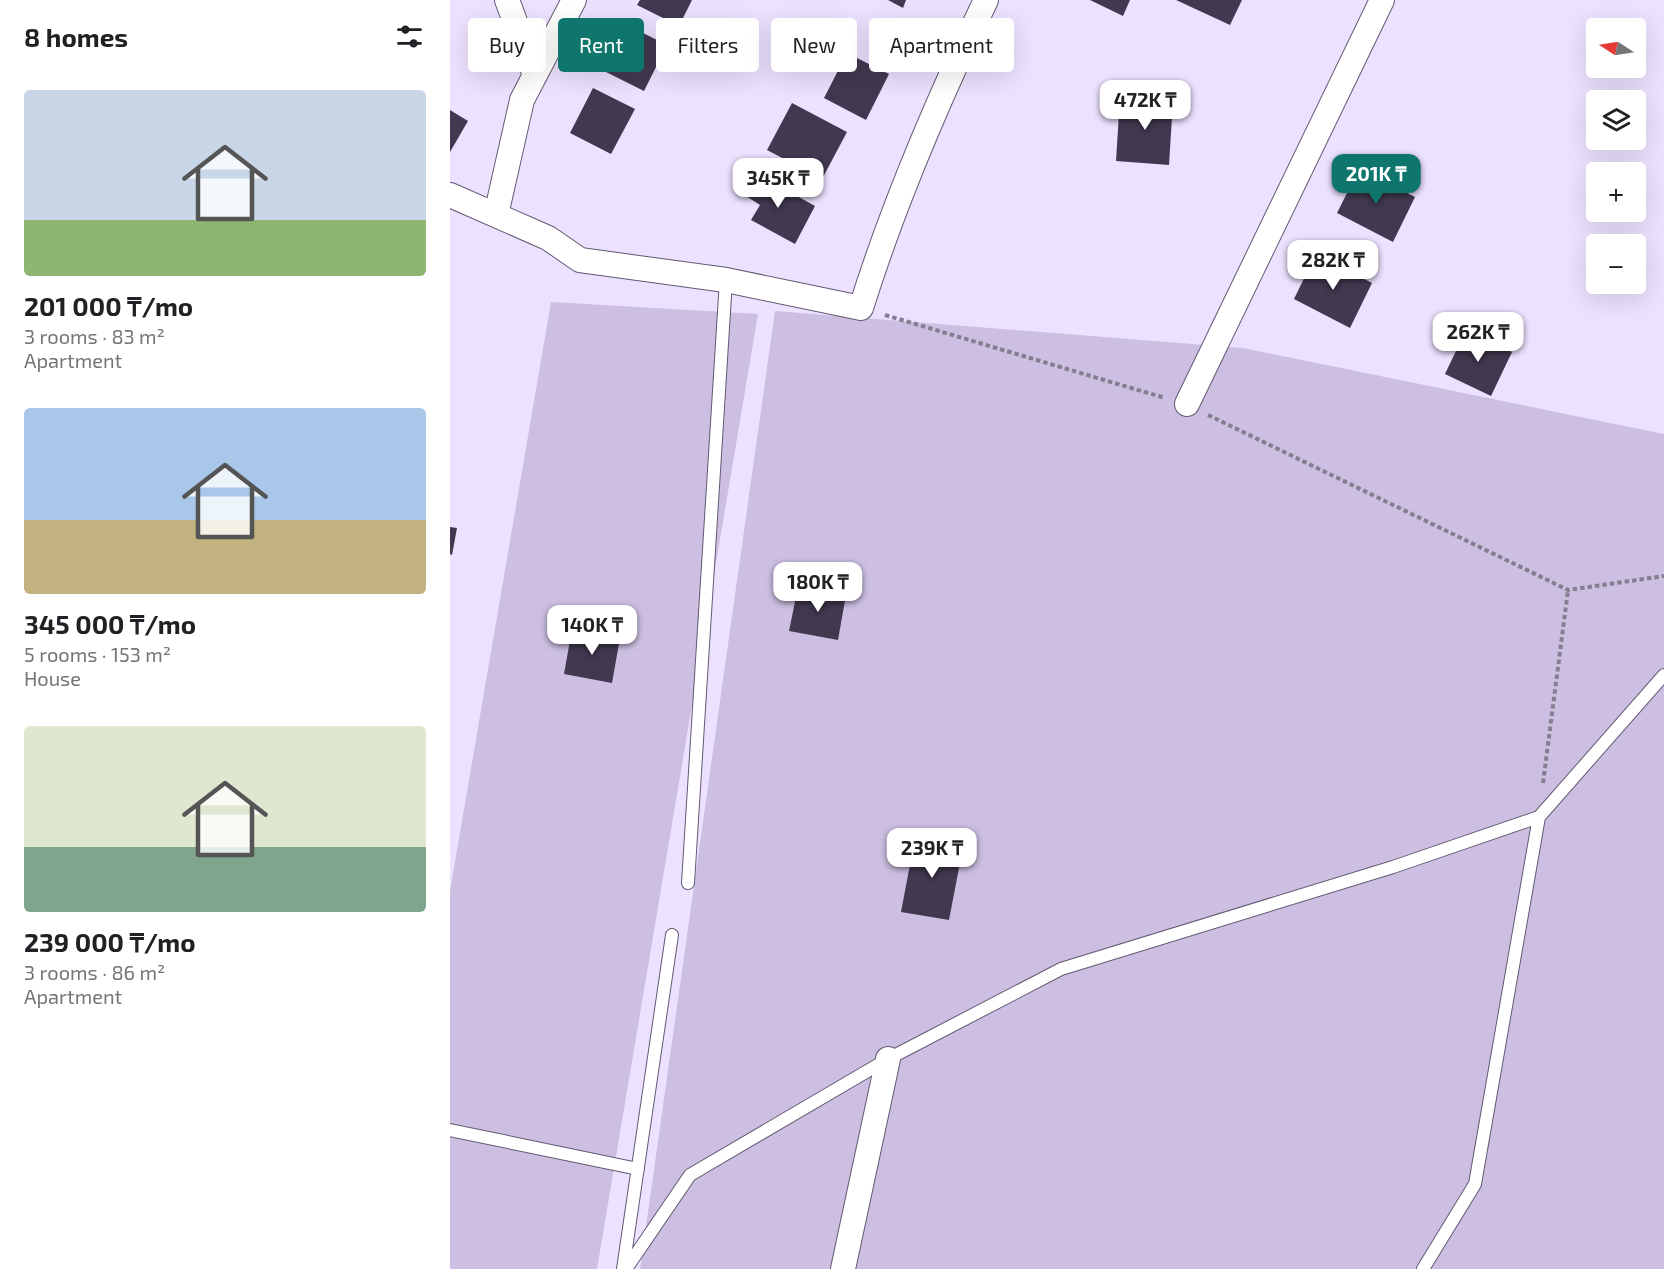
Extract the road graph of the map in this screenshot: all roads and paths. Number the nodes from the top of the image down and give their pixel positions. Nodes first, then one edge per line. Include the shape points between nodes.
1 (507, 0) edge
2 (574, 0) edge
3 (986, 0) edge
4 (1382, 0) edge
5 (535, 75) junction
6 (450, 195) edge
7 (496, 215) junction
8 (726, 279) junction
9 (861, 308) junction
10 (1187, 404) junction
11 (1664, 576) edge
12 (1568, 590) junction
13 (1664, 675) edge
14 (1539, 817) junction
15 (688, 883) dead end
16 (672, 935) dead end
17 (888, 1059) junction
18 (450, 1130) edge
19 (638, 1168) junction
20 (624, 1269) edge
21 (843, 1269) edge
22 (1423, 1269) edge

1 - 5 street
2 - 5 street
3 - 9 street via 914,158
4 - 10 street
5 - 7 street via 522,100
6 - 7 street
7 - 8 street via 548,238 580,260
8 - 9 street
8 - 15 lane
9 - 10 path
10 - 12 path
11 - 12 path
12 - 14 path
13 - 14 lane
14 - 17 lane via 1393,867 1061,969
14 - 22 lane via 1475,1184
16 - 19 lane
17 - 20 lane via 690,1175
17 - 21 street
18 - 19 lane
19 - 20 lane

